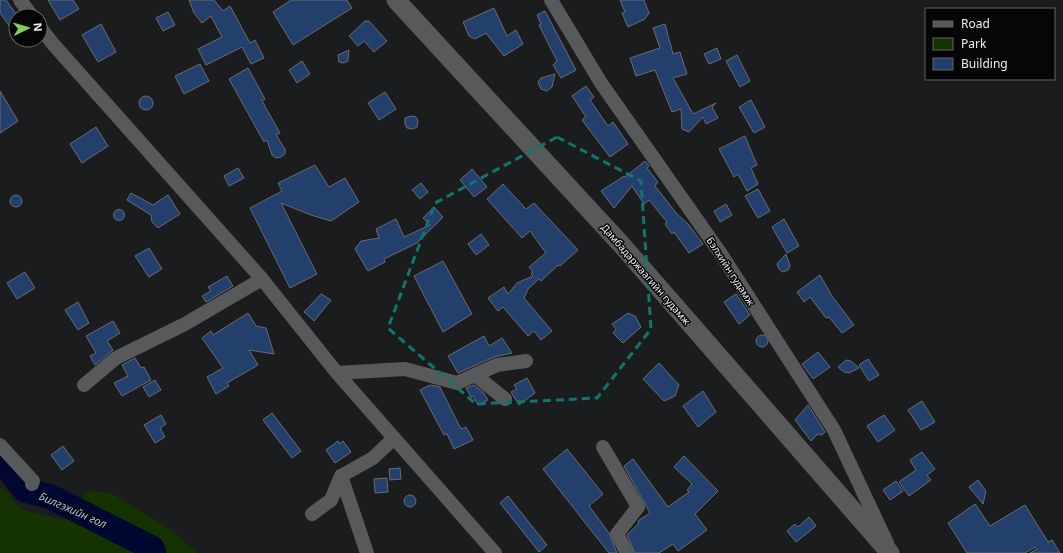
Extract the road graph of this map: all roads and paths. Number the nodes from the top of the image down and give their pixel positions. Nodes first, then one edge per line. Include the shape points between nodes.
1 (396, 0) edge
2 (551, 0) edge
3 (48, 37) edge
4 (262, 279) junction
5 (526, 361) dead end
6 (337, 373) junction
7 (475, 375) junction
8 (84, 385) dead end
9 (505, 398) dead end
10 (393, 438) junction
11 (0, 445) edge
12 (603, 447) dead end
13 (341, 476) junction
14 (32, 484) dead end
15 (312, 514) dead end
16 (367, 553) edge
17 (495, 553) edge
18 (627, 553) edge
19 (891, 553) edge

1 - 19 main road, Дамбадаржаагийн гудамж via 620,243
2 - 19 street, Бэлхийн гудамж via 601,83 721,254 834,430
3 - 4 street
4 - 6 street
4 - 8 street via 185,324 116,358
5 - 7 street via 497,365
6 - 7 street via 405,369 457,383
6 - 10 street
7 - 9 street
10 - 13 street via 373,458
10 - 17 street
11 - 14 street via 33,481
12 - 18 street via 638,507 617,534
13 - 15 street via 331,500
13 - 16 street

